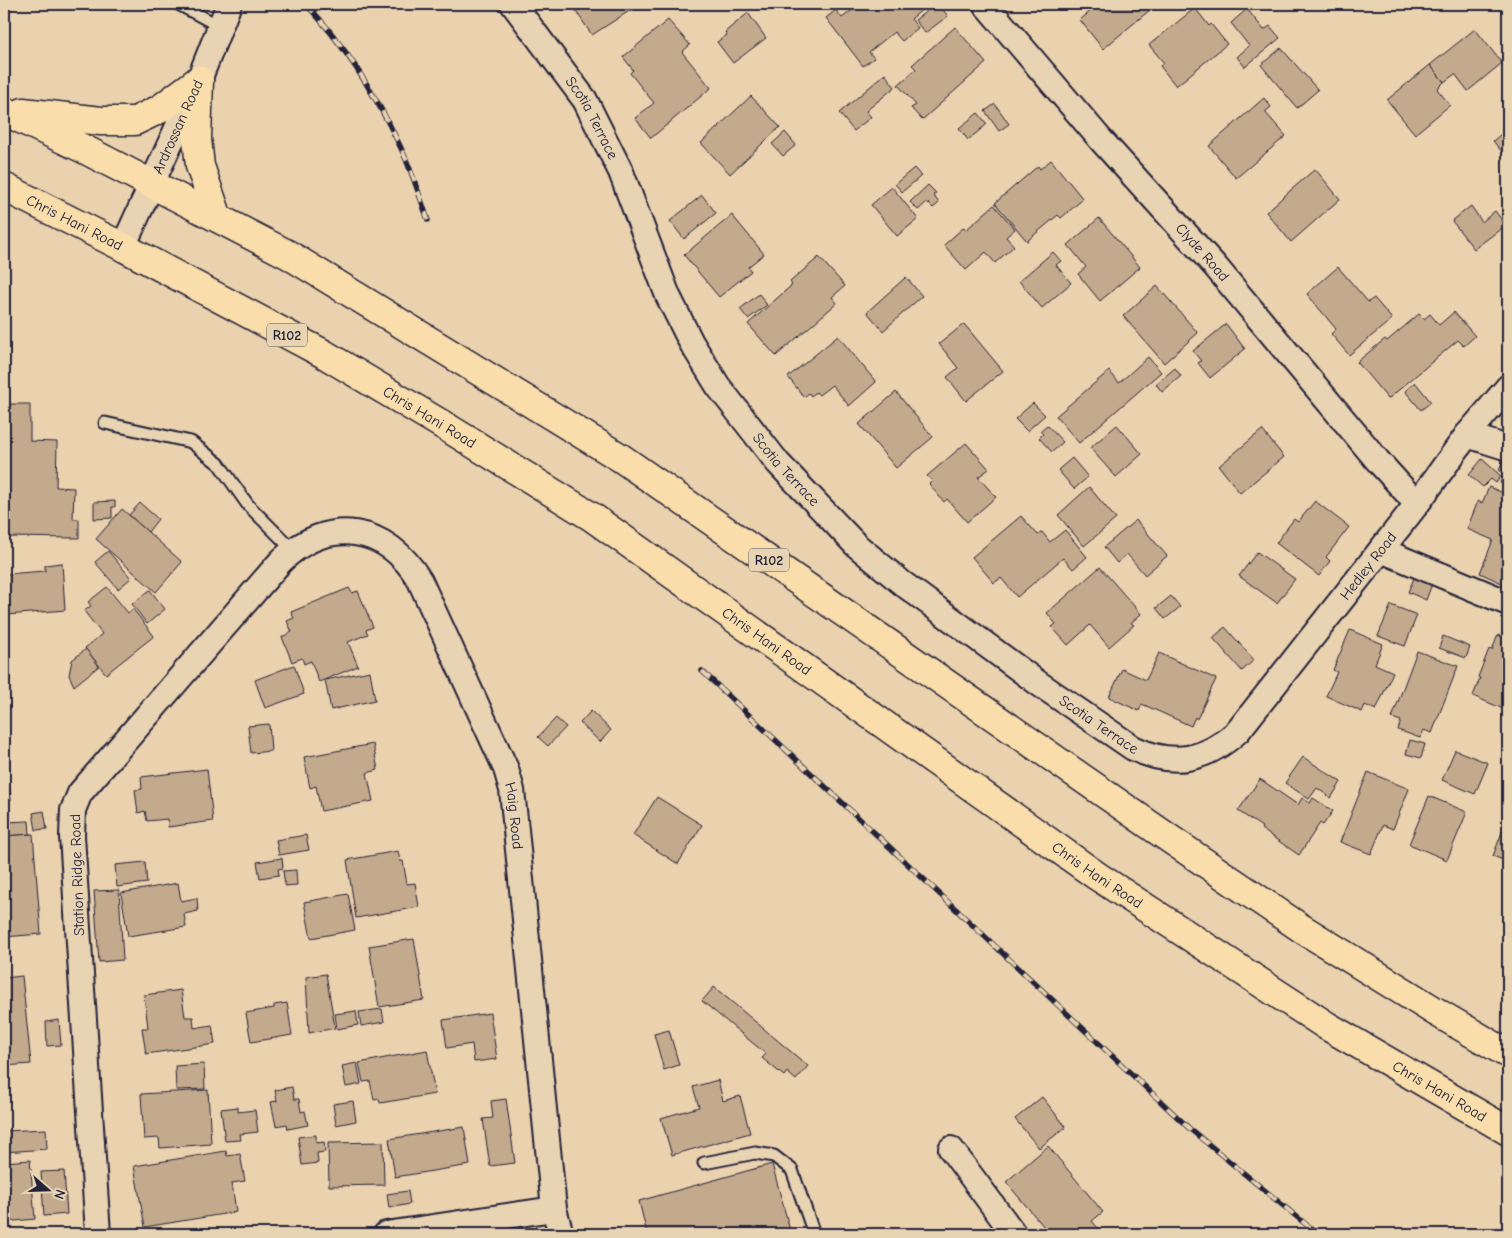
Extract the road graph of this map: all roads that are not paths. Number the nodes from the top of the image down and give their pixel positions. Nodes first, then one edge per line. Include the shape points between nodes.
1 (178, 4) edge
2 (229, 4) edge
3 (513, 4) edge
4 (985, 4) edge
5 (221, 27) junction
6 (199, 80) junction
7 (4, 111) edge
8 (152, 184) junction
9 (4, 186) edge
10 (218, 218) junction
11 (123, 247) junction
12 (1508, 386) edge
13 (105, 423) dead end
14 (1468, 434) junction
15 (1508, 448) edge
16 (1417, 504) junction
17 (1381, 550) junction
18 (287, 556) junction
19 (1508, 603) edge
20 (1225, 743) joint
21 (1508, 1054) edge
22 (1508, 1131) edge
23 (951, 1149) dead end
24 (704, 1163) dead end
25 (554, 1209) junction
26 (98, 1234) edge
27 (386, 1234) edge
28 (561, 1234) edge
29 (814, 1234) edge
30 (1014, 1234) edge

1 - 5 lane
2 - 5 street, Ardrossan Road
3 - 20 street, Scotia Terrace via 585,100 621,172 668,296 718,386 778,463 856,545 1038,683 1133,748 1147,755 1179,760 1196,757
4 - 16 street, Clyde Road via 1101,140 1215,266
5 - 6 street, Ardrossan Road
6 - 7 main road via 160,109 135,121 101,121
6 - 8 street, Ardrossan Road
6 - 10 main road via 197,139 200,166
7 - 8 main road, R102
8 - 10 main road, R102
8 - 11 street, Ardrossan Road
9 - 11 main road, Chris Hani Road / R102
10 - 21 main road, R102 via 289,256 621,458 1301,928
11 - 22 main road, Chris Hani Road / R102 via 324,354 592,517 1097,876 1327,1026
12 - 14 street, Hedley Road
13 - 18 lane via 191,442 219,464
14 - 15 street
14 - 16 street, Hedley Road
16 - 17 street, Hedley Road
17 - 19 street
17 - 20 street, Hedley Road via 1243,725
18 - 25 street, Haig Road via 321,536 338,533 370,537 400,553 420,581 506,770 516,821
18 - 26 street, Station Ridge Road via 80,793 73,810 72,836
23 - 30 street
24 - 29 lane via 755,1153 774,1156 792,1170
25 - 27 street
25 - 28 street, Haig Road

